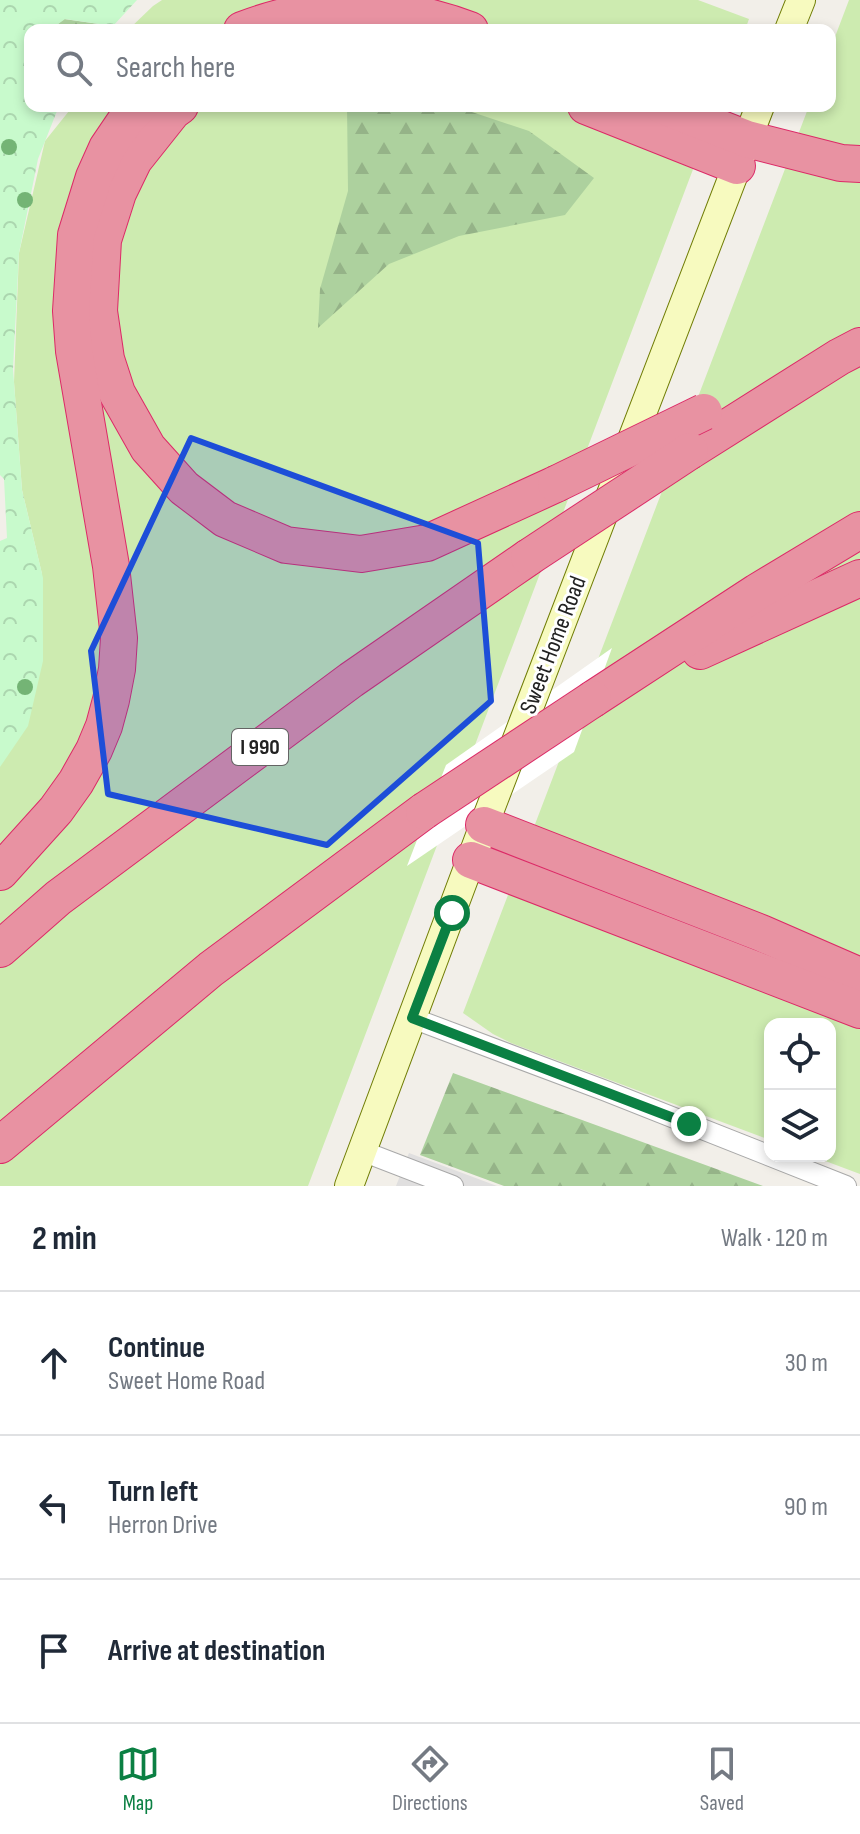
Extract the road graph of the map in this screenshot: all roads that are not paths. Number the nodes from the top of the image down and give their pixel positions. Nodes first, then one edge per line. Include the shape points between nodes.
1 (801, 0) edge
2 (257, 24) edge
3 (450, 24) edge
4 (791, 24) edge
5 (133, 112) edge
6 (172, 112) edge
7 (606, 112) edge
8 (673, 112) edge
9 (758, 112) edge
10 (742, 152) junction
11 (860, 164) edge
12 (849, 351) edge
13 (860, 530) edge
14 (860, 578) edge
15 (593, 699) junction
16 (484, 825) junction
17 (471, 860) junction
18 (0, 872) edge
19 (0, 949) edge
20 (860, 976) edge
21 (860, 1010) edge
22 (412, 1018) junction
23 (0, 1145) edge
24 (362, 1151) junction
25 (349, 1186) edge
26 (453, 1186) edge
27 (846, 1186) edge

1 - 4 main road
2 - 3 highway via 365,6
5 - 18 highway via 94,177 76,235 71,311 111,566 117,669 94,750 76,782
6 - 12 highway, bridge via 134,160 103,240 99,311 106,359 117,393 148,448 184,488 225,519 286,545 361,554 427,543 728,399
7 - 10 highway
8 - 10 highway
9 - 10 main road, Sweet Home Road
10 - 11 highway
10 - 16 main road, Sweet Home Road
12 - 19 highway, I 990, bridge via 529,557 338,689 58,898
13 - 15 highway
14 - 15 highway
15 - 23 highway, bridge via 424,811 211,969
16 - 17 main road, Sweet Home Road
16 - 20 highway
17 - 21 highway
17 - 22 main road, Sweet Home Road
22 - 24 main road, Sweet Home Road
22 - 27 street
24 - 25 main road, Sweet Home Road
24 - 26 street

